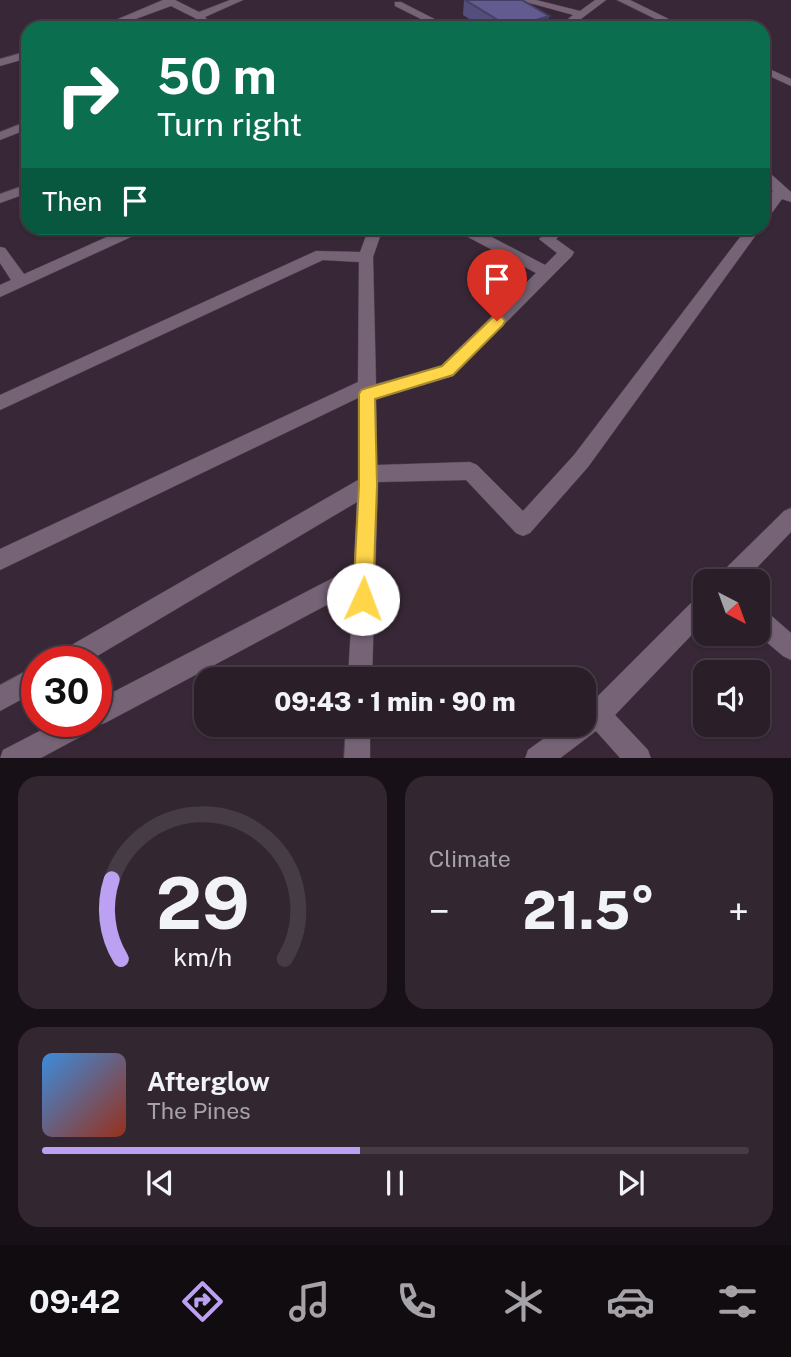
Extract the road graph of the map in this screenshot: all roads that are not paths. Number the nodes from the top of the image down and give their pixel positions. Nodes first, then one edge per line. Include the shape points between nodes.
1 (238, 0) edge
2 (524, 0) edge
3 (601, 0) edge
4 (622, 0) edge
5 (170, 1) edge
6 (398, 4) dead end
7 (581, 15) junction
8 (199, 16) junction
9 (120, 21) edge
10 (204, 21) edge
11 (433, 21) edge
12 (572, 21) edge
13 (662, 21) edge
14 (21, 56) edge
15 (0, 63) edge
16 (770, 72) edge
17 (791, 83) edge
18 (21, 128) edge
19 (0, 136) edge
20 (770, 179) edge
21 (21, 191) edge
22 (785, 195) edge
23 (0, 199) edge
24 (770, 209) edge
25 (124, 235) edge
26 (374, 235) edge
27 (475, 235) edge
28 (551, 235) edge
29 (749, 235) edge
30 (0, 253) edge
31 (366, 257) junction
32 (547, 272) junction
33 (22, 282) junction
34 (0, 291) edge
35 (367, 390) junction
36 (0, 403) edge
37 (368, 480) junction
38 (791, 518) edge
39 (0, 560) edge
40 (741, 569) edge
41 (364, 572) junction
42 (693, 617) edge
43 (770, 630) edge
44 (91, 646) edge
45 (791, 648) edge
46 (360, 667) edge
47 (21, 687) edge
48 (0, 699) edge
49 (112, 706) edge
50 (598, 715) junction
51 (53, 737) edge
52 (358, 737) edge
53 (12, 758) edge
54 (357, 758) edge
55 (537, 758) edge
56 (639, 758) edge

1 - 8 street
2 - 7 street
3 - 7 street
4 - 13 street
5 - 8 street
5 - 9 street
6 - 11 street
7 - 12 street
8 - 10 street
14 - 15 street
16 - 17 street
18 - 19 street
20 - 22 street
21 - 23 street
22 - 24 street
25 - 33 street
26 - 31 street
27 - 32 street
28 - 32 street via 546,239 567,252
29 - 37 street via 580,461 523,526 470,471
30 - 33 street
31 - 35 street
31 - 36 street via 321,255
32 - 35 street via 447,371
33 - 34 street
35 - 37 street
35 - 39 street
37 - 41 street
37 - 44 street
38 - 40 street
41 - 46 street
41 - 49 street
42 - 50 street
43 - 45 street
47 - 48 street
50 - 55 street
50 - 56 street
51 - 53 street
52 - 54 street

